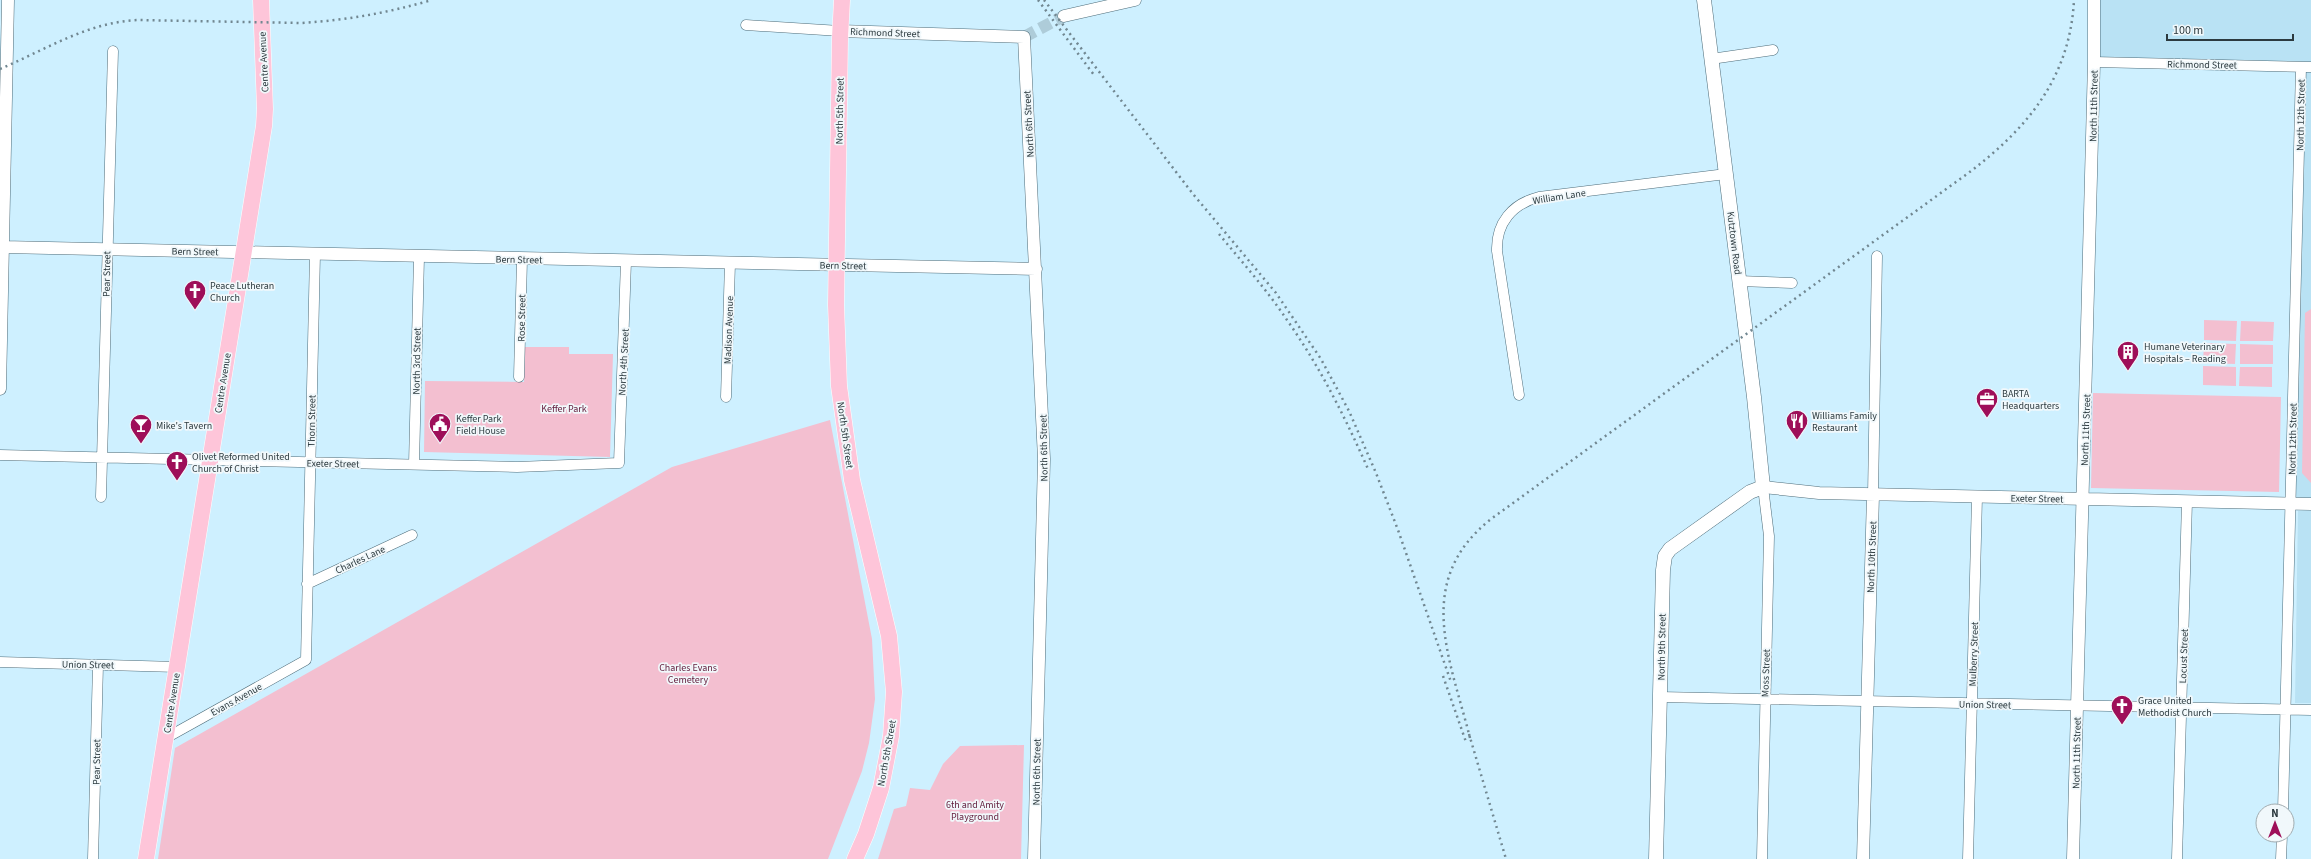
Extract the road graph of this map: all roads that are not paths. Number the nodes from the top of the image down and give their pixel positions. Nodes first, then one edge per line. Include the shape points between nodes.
1 (8, 0) edge
2 (261, 0) edge
3 (842, 0) edge
4 (1135, 0) edge
5 (1704, 0) edge
6 (2094, 0) edge
7 (1064, 16) tunnel mouth
8 (746, 25) dead end
9 (840, 30) junction
10 (1024, 37) joint
11 (1773, 50) dead end
12 (113, 51) dead end
13 (1711, 59) junction
14 (2094, 62) junction
15 (2306, 67) edge
16 (1726, 174) junction
17 (1, 247) edge
18 (107, 249) junction
19 (243, 253) junction
20 (315, 254) junction
21 (1877, 256) dead end
22 (419, 257) junction
23 (522, 259) junction
24 (626, 261) junction
25 (730, 263) junction
26 (837, 265) junction
27 (1036, 269) junction
28 (1739, 281) junction
29 (1792, 283) dead end
30 (519, 378) dead end
31 (0, 389) edge
32 (1519, 395) dead end
33 (726, 397) dead end
34 (0, 455) edge
35 (102, 457) junction
36 (210, 460) junction
37 (310, 462) junction
38 (618, 463) joint
39 (414, 464) junction
40 (1763, 487) junction
41 (1873, 495) junction
42 (101, 497) dead end
43 (1977, 497) junction
44 (2082, 499) junction
45 (2187, 501) junction
46 (2290, 503) junction
47 (2311, 504) edge
48 (412, 535) dead end
49 (307, 584) junction
50 (306, 660) joint
51 (0, 662) edge
52 (98, 665) junction
53 (177, 667) junction
54 (1660, 697) junction
55 (1764, 699) junction
56 (1867, 701) junction
57 (1972, 704) junction
58 (2077, 706) junction
59 (2181, 708) junction
60 (2285, 710) junction
61 (2311, 710) edge
62 (166, 738) junction
63 (2283, 803) edge
64 (2282, 843) edge
65 (93, 859) edge
66 (146, 859) edge
67 (855, 859) edge
68 (1034, 859) edge
69 (1656, 859) edge
70 (1762, 859) edge
71 (1863, 859) edge
72 (1968, 859) edge
73 (2073, 859) edge
74 (2177, 859) edge
75 (2282, 859) edge

1 - 17 street
2 - 19 main road, Centre Avenue via 265,110
3 - 9 main road, North 5th Street
4 - 7 street
5 - 13 main road, Kutztown Road
6 - 14 street, North 11th Street
8 - 9 street, Richmond Street
9 - 10 street, Richmond Street
9 - 26 main road, North 5th Street
10 - 27 street, North 6th Street
11 - 13 street
12 - 18 street, Pear Street
13 - 16 main road, Kutztown Road
14 - 15 street, Richmond Street
14 - 44 street, North 11th Street
15 - 46 street, North 12th Street
16 - 28 main road, Kutztown Road
16 - 32 street, William Lane via 1539,197 1509,212 1498,235 1497,251
17 - 18 street, Bern Street
17 - 31 street
18 - 19 street, Bern Street
18 - 35 street, Pear Street
19 - 20 street, Bern Street
19 - 36 main road, Centre Avenue
20 - 22 street, Bern Street
20 - 37 street, Thorn Street
21 - 41 street, North 10th Street
22 - 23 street, Bern Street
22 - 39 street, North 3rd Street
23 - 24 street, Bern Street
23 - 30 street, Rose Street
24 - 25 street, Bern Street
24 - 38 street, North 4th Street
25 - 26 street, Bern Street
25 - 33 street, Madison Avenue
26 - 27 street, Bern Street
26 - 67 main road, North 5th Street via 837,344 845,439 861,524 889,636 894,692 891,736 883,778 872,816
27 - 68 street, North 6th Street via 1044,462
28 - 29 street
28 - 40 main road, Kutztown Road
34 - 35 street, Exeter Street
35 - 36 street, Exeter Street
35 - 42 street, Pear Street
36 - 37 street, Exeter Street
36 - 53 main road, Centre Avenue
37 - 39 street, Exeter Street
37 - 49 street, Thorn Street
38 - 39 street, Exeter Street via 517,466
40 - 41 street, Exeter Street
40 - 54 main road, North 9th Street via 1750,492 1667,553 1663,570
40 - 55 street, Moss Street via 1769,536
41 - 43 street, Exeter Street
41 - 56 street, North 10th Street
43 - 44 street, Exeter Street
43 - 57 street, Mulberry Street
44 - 45 street, Exeter Street
44 - 58 street, North 11th Street
45 - 46 street, Exeter Street
45 - 59 street, Locust Street
46 - 47 street, Exeter Street
46 - 60 street, North 12th Street
48 - 49 street, Charles Lane
49 - 50 street, Thorn Street
50 - 62 street, Evans Avenue
51 - 52 street, Union Street
52 - 53 street, Union Street
52 - 65 street, Pear Street
53 - 62 main road, Centre Avenue
54 - 55 street, Union Street
54 - 69 main road, North 9th Street
55 - 56 street, Union Street
55 - 70 street, Moss Street
56 - 57 street, Union Street
56 - 71 street, North 10th Street
57 - 58 street, Union Street
57 - 72 street, Mulberry Street
58 - 59 street, Union Street
58 - 73 street, North 11th Street
59 - 60 street, Union Street
59 - 74 street, Locust Street
60 - 61 street, Union Street
60 - 63 street, North 12th Street
62 - 66 main road, Centre Avenue
64 - 75 street

